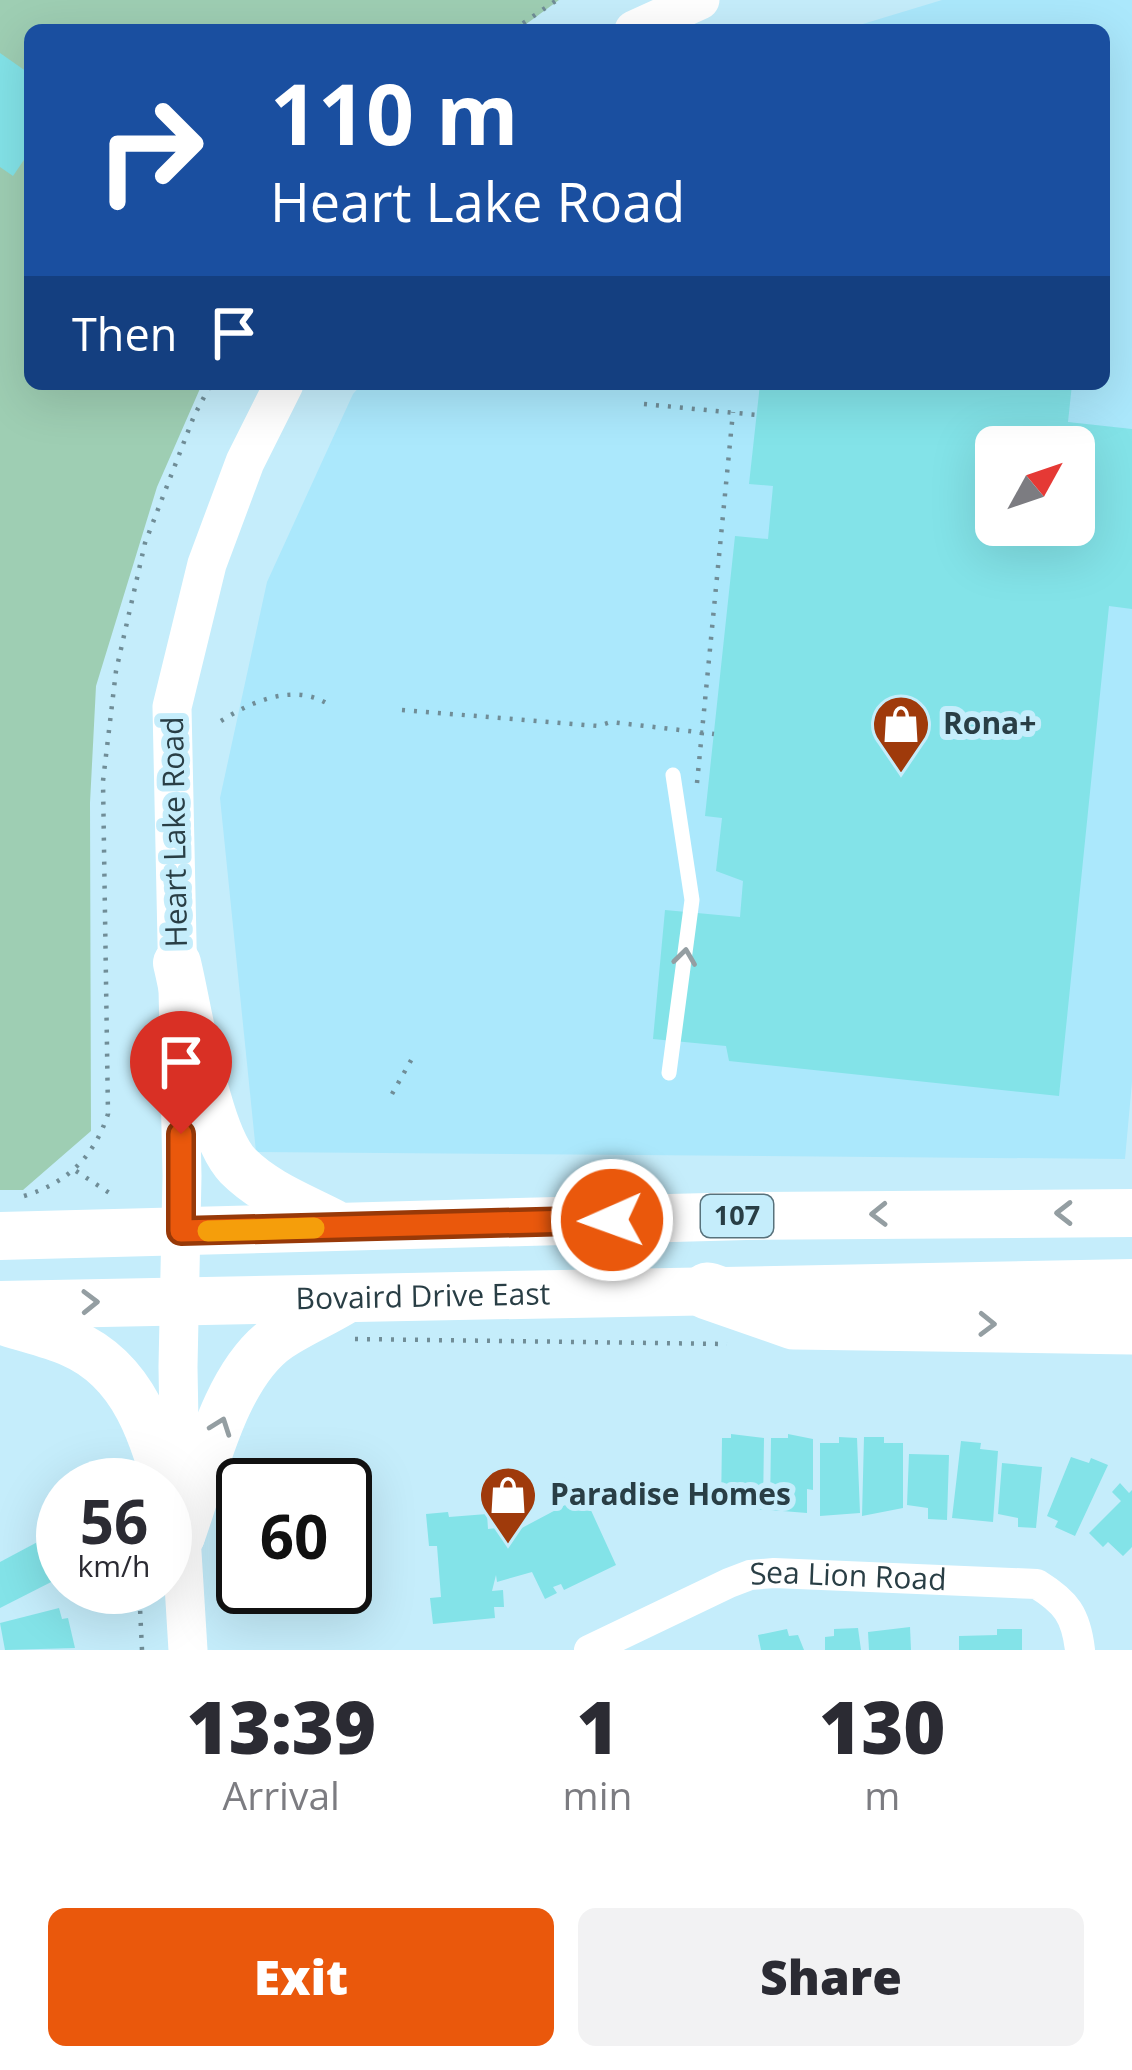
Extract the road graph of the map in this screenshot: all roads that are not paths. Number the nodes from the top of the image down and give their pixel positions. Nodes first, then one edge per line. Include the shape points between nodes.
1 (700, 0) edge
2 (647, 24) edge
3 (281, 390) edge
4 (674, 775) dead end
5 (177, 963) junction
6 (669, 1073) dead end
7 (1132, 1213) edge
8 (6, 1216) edge
9 (343, 1228) junction
10 (181, 1231) junction
11 (1132, 1283) edge
12 (707, 1291) junction
13 (179, 1300) junction
14 (0, 1304) edge
15 (352, 1317) junction
16 (0, 1320) edge
17 (1132, 1326) edge
18 (157, 1458) edge
19 (180, 1458) edge
20 (192, 1506) edge
21 (186, 1614) edge
22 (188, 1650) edge
23 (589, 1650) edge
24 (1080, 1650) edge

1 - 2 street
3 - 5 street, Heart Lake Road via 207,564 172,707
6 -> 4 lane via 692,900
5 - 9 main road via 218,1136 271,1192
5 - 10 street, Heart Lake Road
7 -> 9 main road, 107
8 - 10 main road, 107
9 - 10 main road, 107
10 - 13 street, Heart Lake Road
11 - 12 main road, Bovaird Drive East
12 - 15 main road, Bovaird Drive East via 512,1298
12 -> 17 highway via 794,1321
14 -> 13 main road, Bovaird Drive East
13 - 15 main road, Bovaird Drive East
13 - 19 street, Heart Lake Road
20 -> 15 main road via 250,1367 280,1336
16 - 18 main road via 72,1343 122,1378
21 - 22 street, Heart Lake Road
23 - 24 street, Sea Lion Road via 729,1582 775,1573 1037,1584 1076,1619

